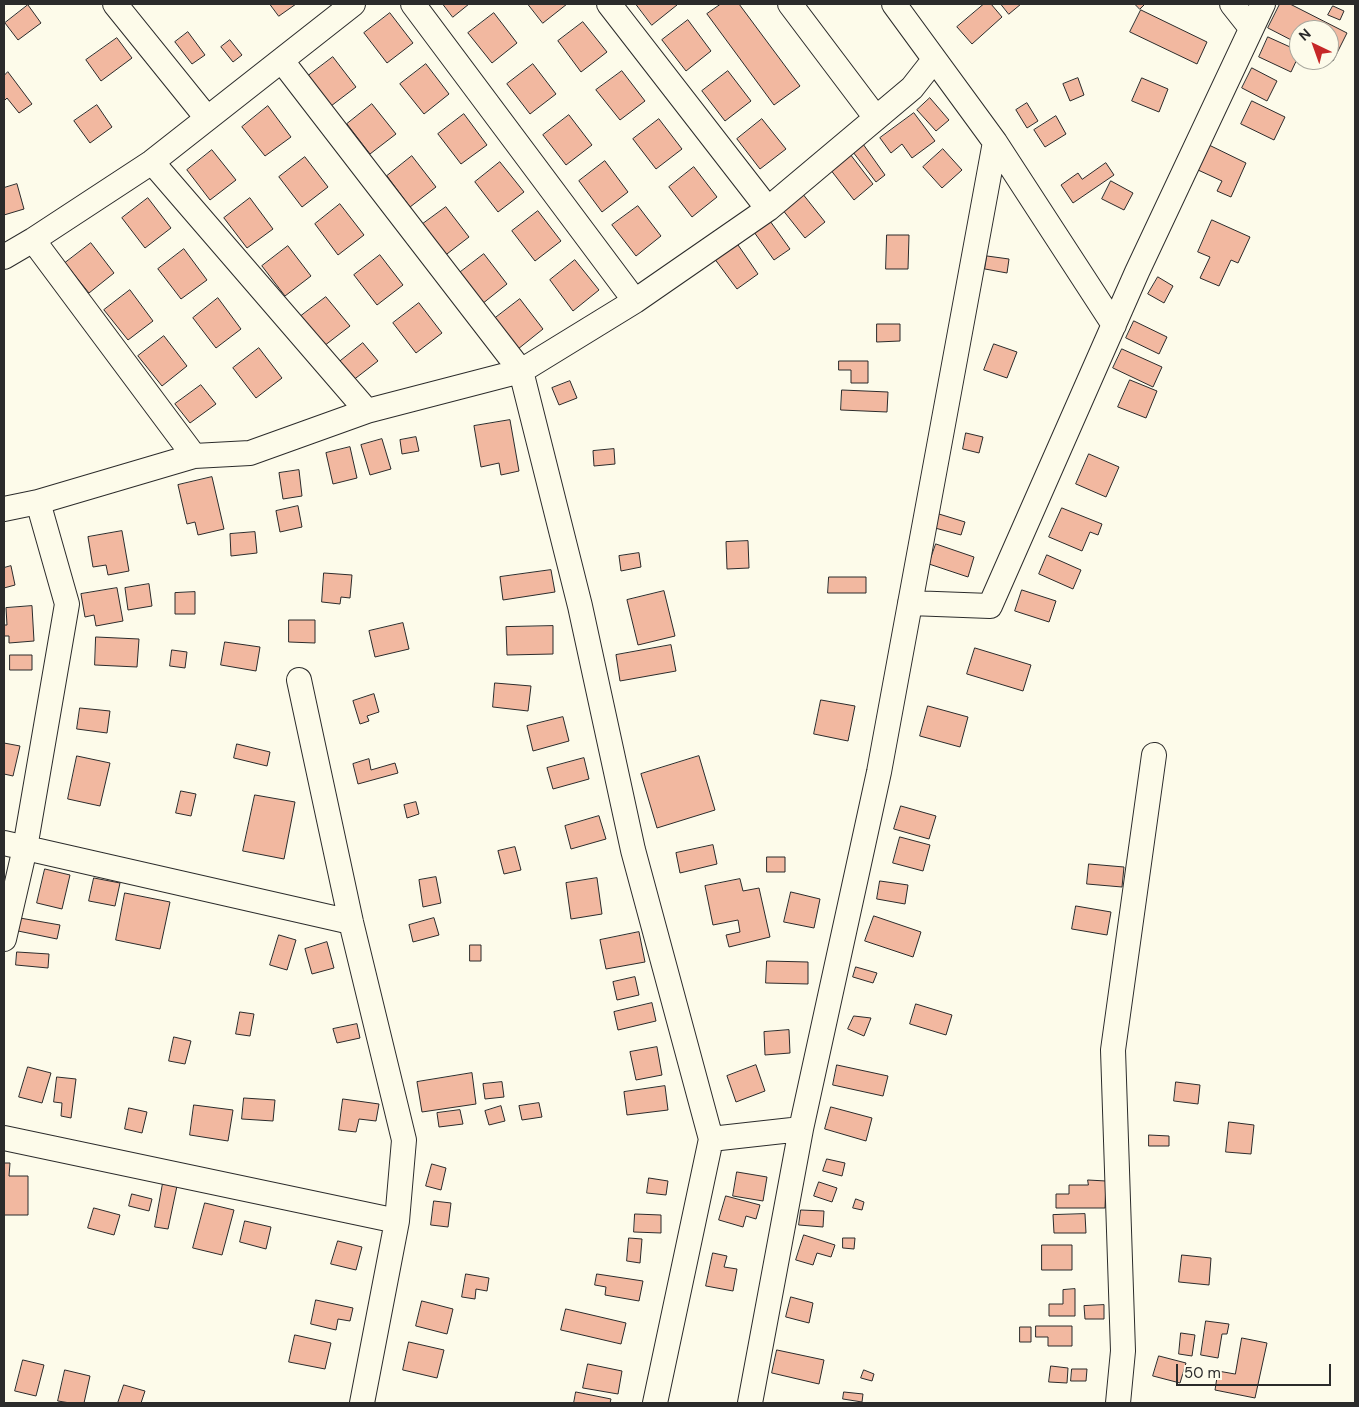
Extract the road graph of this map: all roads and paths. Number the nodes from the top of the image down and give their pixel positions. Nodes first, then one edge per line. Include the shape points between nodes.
1 (115, 4) edge
2 (353, 4) edge
3 (413, 4) edge
4 (609, 4) edge
5 (790, 4) edge
6 (894, 4) edge
7 (1232, 4) edge
8 (1263, 4) edge
9 (1251, 28) junction
10 (934, 60) junction
11 (282, 61) junction
12 (207, 118) junction
13 (876, 118) junction
14 (995, 142) junction
15 (152, 162) junction
16 (768, 209) junction
17 (33, 240) junction
18 (4, 257) edge
19 (636, 301) junction
20 (1114, 325) junction
21 (521, 371) junction
22 (367, 411) junction
23 (194, 456) junction
24 (38, 502) junction
25 (4, 509) edge
26 (910, 603) junction
27 (298, 680) dead end
28 (1154, 755) dead end
29 (15, 845) edge
30 (351, 922) junction
31 (4, 939) edge
32 (801, 1129) junction
33 (4, 1138) edge
34 (712, 1139) junction
35 (397, 1221) junction
36 (362, 1403) edge
37 (655, 1403) edge
38 (750, 1403) edge
39 (1118, 1403) edge

1 - 12 street
2 - 11 street
3 - 19 street
4 - 16 street
5 - 13 street
6 - 10 street
7 - 9 street
8 - 9 street
9 - 20 street
10 - 13 street via 912,88
10 - 14 street
11 - 12 street
11 - 21 street
12 - 15 street
13 - 16 street
14 - 20 street
14 - 26 street
15 - 17 street
15 - 22 street
16 - 19 street
17 - 18 street
17 - 23 street
19 - 21 street
20 - 26 street via 990,606
21 - 22 street
21 - 34 street via 580,606 633,850
22 - 23 street via 250,453
23 - 24 street
24 - 25 street
24 - 29 street via 67,604
26 - 32 street via 879,772
27 - 30 street
28 - 39 street via 1113,1050 1123,1351
29 - 30 street
29 - 31 street
30 - 35 street via 404,1140
32 - 34 street
32 - 38 street
33 - 35 street
34 - 37 street
35 - 36 street

